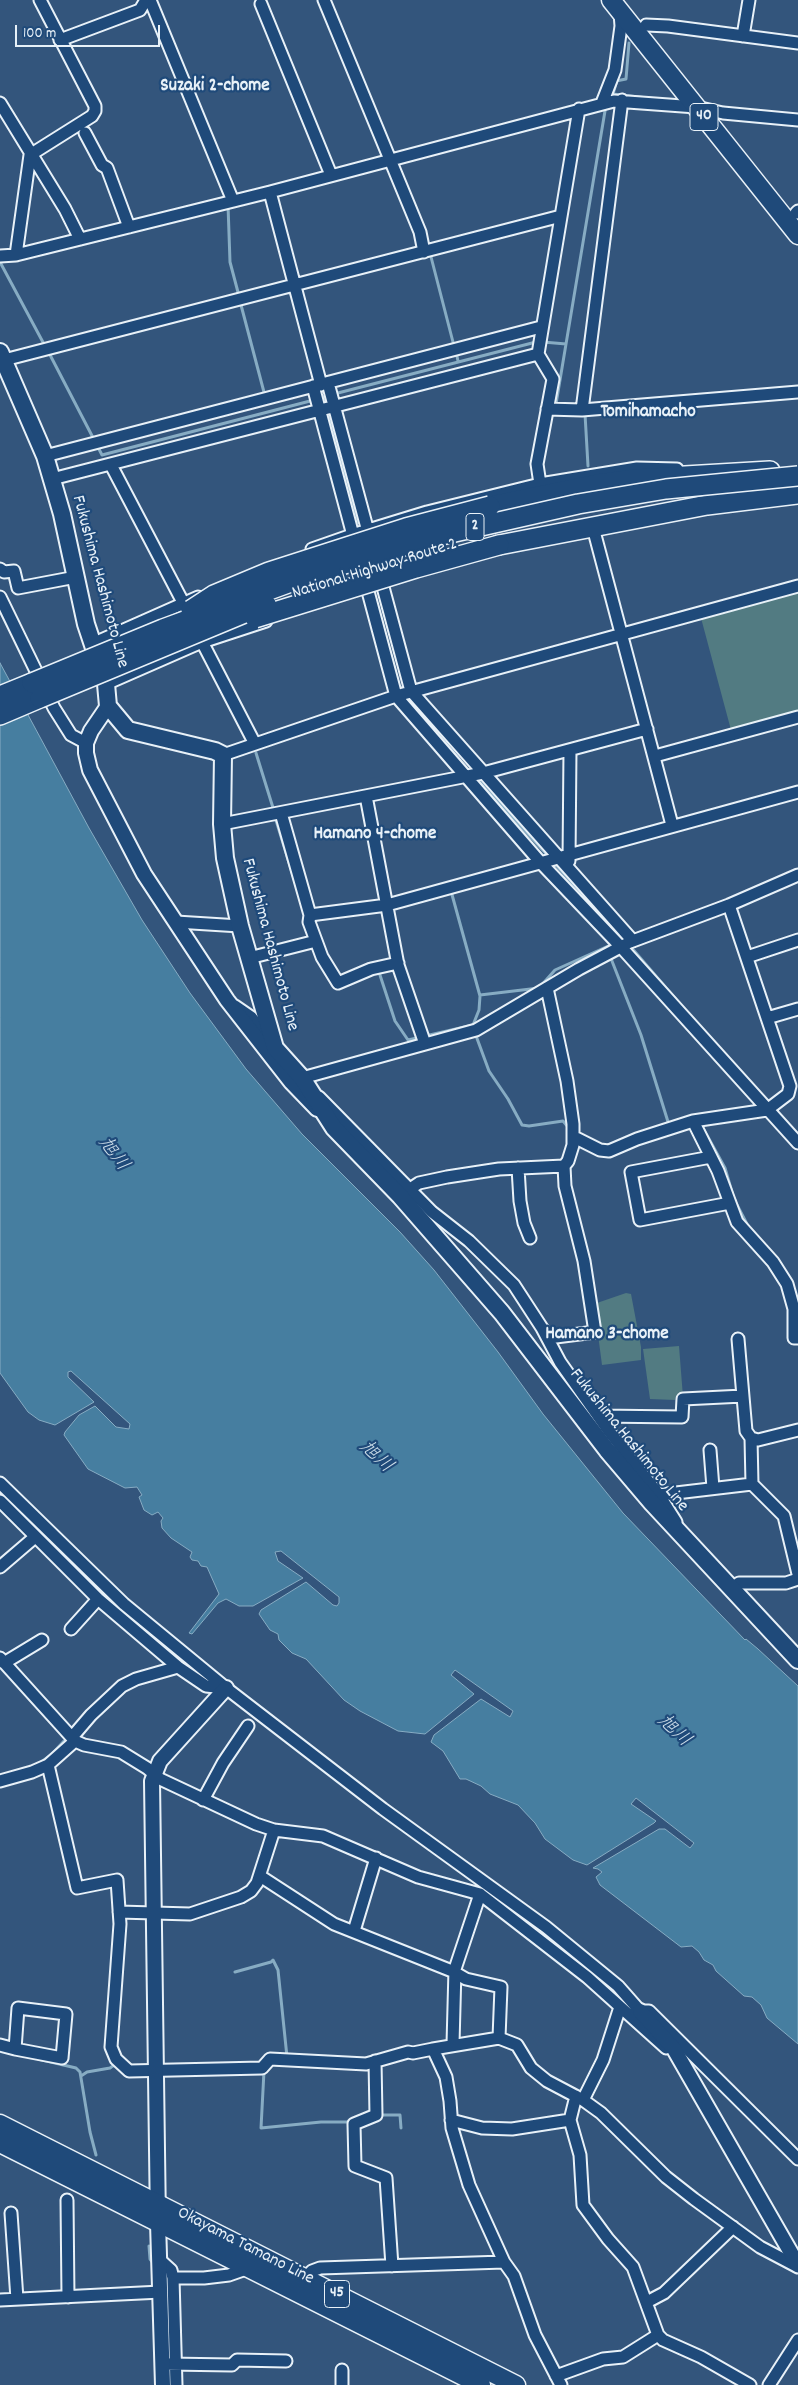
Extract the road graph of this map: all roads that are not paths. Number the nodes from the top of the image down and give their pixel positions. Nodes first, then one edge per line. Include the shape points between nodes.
1 (40, 0) edge
2 (147, 0) edge
3 (324, 0) edge
4 (748, 0) edge
5 (618, 3) edge
6 (261, 4) dead end
7 (646, 25) junction
8 (743, 36) junction
9 (60, 40) junction
10 (798, 43) edge
11 (622, 100) junction
12 (0, 102) edge
13 (605, 102) junction
14 (696, 107) junction
15 (579, 110) junction
16 (715, 112) junction
17 (798, 120) edge
18 (85, 133) dead end
19 (30, 155) junction
20 (393, 158) junction
21 (331, 175) junction
22 (270, 192) junction
23 (233, 201) junction
24 (797, 213) edge
25 (561, 216) junction
26 (129, 227) junction
27 (798, 235) edge
28 (80, 239) junction
29 (428, 251) junction
30 (16, 255) junction
31 (0, 256) edge
32 (294, 284) junction
33 (541, 327) junction
34 (538, 354) junction
35 (2, 356) edge
36 (798, 392) edge
37 (324, 398) junction
38 (547, 409) junction
39 (582, 410) junction
40 (45, 456) junction
41 (108, 465) junction
42 (796, 471) edge
43 (732, 472) junction
44 (52, 479) junction
45 (540, 484) junction
46 (798, 488) edge
47 (798, 494) edge
48 (707, 505) junction
49 (368, 530) junction
50 (352, 534) junction
51 (595, 535) junction
52 (0, 569) edge
53 (76, 577) junction
54 (383, 586) junction
55 (798, 586) edge
56 (366, 591) junction
57 (0, 597) edge
58 (184, 604) junction
59 (163, 629) junction
60 (622, 634) junction
61 (201, 636) junction
62 (92, 644) junction
63 (106, 684) junction
64 (404, 693) junction
65 (0, 696) edge
66 (108, 706) junction
67 (0, 715) edge
68 (798, 717) edge
69 (647, 729) junction
70 (86, 743) junction
71 (255, 744) junction
72 (570, 750) junction
73 (223, 755) junction
74 (655, 756) junction
75 (474, 775) junction
76 (798, 792) edge
77 (366, 796) junction
78 (277, 814) junction
79 (222, 824) junction
80 (672, 825) junction
81 (554, 858) junction
82 (798, 875) edge
83 (387, 905) junction
84 (729, 905) junction
85 (310, 915) junction
86 (176, 922) junction
87 (240, 926) junction
88 (798, 940) edge
89 (314, 942) junction
90 (620, 946) junction
91 (747, 957) junction
92 (249, 958) junction
93 (398, 963) junction
94 (547, 988) junction
95 (227, 1000) junction
96 (798, 1009) edge
97 (767, 1018) junction
98 (423, 1040) junction
99 (275, 1048) junction
100 (305, 1083) junction
101 (770, 1108) junction
102 (694, 1125) junction
103 (334, 1128) junction
104 (573, 1140) junction
105 (798, 1143) edge
106 (711, 1157) junction
107 (564, 1166) junction
108 (518, 1168) junction
109 (410, 1189) junction
110 (730, 1203) junction
111 (530, 1238) dead end
112 (548, 1338) junction
113 (798, 1338) edge
114 (738, 1339) dead end
115 (743, 1396) junction
116 (598, 1416) junction
117 (798, 1430) edge
118 (751, 1438) junction
119 (710, 1450) dead end
120 (0, 1483) edge
121 (752, 1484) junction
122 (713, 1488) junction
123 (659, 1494) junction
124 (0, 1501) edge
125 (37, 1538) junction
126 (682, 1538) junction
127 (66, 1548) junction
128 (0, 1567) edge
129 (798, 1574) edge
130 (798, 1580) edge
131 (731, 1589) junction
132 (98, 1599) junction
133 (71, 1629) dead end
134 (42, 1640) dead end
135 (798, 1660) edge
136 (5, 1664) edge
137 (178, 1667) junction
138 (0, 1676) edge
139 (226, 1688) junction
140 (248, 1726) dead end
141 (74, 1738) junction
142 (48, 1765) junction
143 (153, 1773) junction
144 (0, 1781) edge
145 (202, 1800) junction
146 (274, 1830) junction
147 (376, 1858) junction
148 (260, 1876) junction
149 (480, 1894) junction
150 (119, 1912) junction
151 (153, 1912) junction
152 (546, 1927) junction
153 (354, 1932) junction
154 (455, 1974) junction
155 (620, 2007) junction
156 (640, 2011) junction
157 (499, 2038) junction
158 (0, 2044) edge
159 (453, 2044) junction
160 (15, 2049) junction
161 (433, 2049) junction
162 (375, 2061) junction
163 (681, 2061) junction
164 (156, 2070) junction
165 (580, 2098) junction
166 (451, 2120) junction
167 (570, 2120) junction
168 (0, 2124) edge
169 (0, 2143) edge
170 (798, 2159) edge
171 (67, 2200) dead end
172 (158, 2204) junction
173 (11, 2213) dead end
174 (158, 2223) junction
175 (733, 2227) junction
176 (160, 2260) junction
177 (504, 2262) junction
178 (392, 2266) junction
179 (798, 2266) edge
180 (249, 2268) junction
181 (173, 2278) junction
182 (300, 2284) junction
183 (161, 2292) junction
184 (68, 2296) junction
185 (17, 2299) junction
186 (0, 2300) edge
187 (647, 2302) junction
188 (658, 2335) junction
189 (798, 2340) edge
190 (286, 2361) dead end
191 (170, 2364) junction
192 (342, 2370) dead end
193 (558, 2381) edge
194 (163, 2385) edge
195 (176, 2385) edge
196 (342, 2385) edge
197 (481, 2385) edge
198 (516, 2385) edge
199 (750, 2385) edge
200 (769, 2385) edge

1 - 9 street
2 - 9 street via 140,10
2 - 23 street
3 - 20 street
4 - 8 street
5 - 7 main road, 40
5 - 13 street via 621,26 615,70
5 - 14 main road, 40
6 - 21 street
7 - 8 street
7 - 16 main road, 40
8 - 10 street
9 - 19 street via 95,111
11 - 13 street
11 - 14 street
11 - 39 street
12 - 19 street
13 - 15 street
14 - 16 street
14 - 27 main road, 40
15 - 20 street
15 - 25 street
16 - 17 street
16 - 24 main road, 40
18 - 26 street via 102,165 107,168
19 - 28 street via 42,170
19 - 30 street
20 - 21 street
20 - 29 street
21 - 22 street
22 - 23 street
22 - 32 street
23 - 26 street
25 - 29 street
25 - 33 street
26 - 28 street
28 - 30 street
29 - 32 street
30 - 31 street
32 - 35 street via 47,350
32 - 37 street
33 - 34 street
33 - 37 street via 455,350
34 - 37 street
34 - 38 street via 553,379
35 - 40 main road, Fukushima Hashimoto Line
36 - 39 street
37 - 40 street via 266,399
37 - 41 street
37 - 49 street
37 - 50 street
38 - 39 street
38 - 45 street via 537,464
40 - 44 main road, Fukushima Hashimoto Line
41 - 44 street
41 - 58 street
42 - 43 highway
42 - 59 highway, National Highway Route 2 / 2, bridge via 666,489 512,518 318,572
43 - 45 street via 637,468
43 - 59 highway, bridge via 597,484 490,506 406,528 269,572 214,595
44 - 53 main road, Fukushima Hashimoto Line
45 - 49 street
46 - 61 highway, National Highway Route 2 / 2, bridge via 632,507 469,541 388,563 270,602
47 - 48 highway
48 - 51 street via 666,521
48 - 61 highway, bridge via 471,551 309,599
49 - 50 street
49 - 54 street
50 - 56 street
50 - 58 street via 237,576
51 - 54 street via 498,554
51 - 60 street
52 - 53 street via 14,571 18,588
53 - 62 main road, Fukushima Hashimoto Line
54 - 56 street
54 - 64 street
55 - 60 street
56 - 61 street
56 - 64 street
57 - 70 street via 54,708 71,735
58 - 61 street
58 - 62 street
59 - 65 highway, National Highway Route 2 / 2, bridge
60 - 64 street
60 - 69 street
61 - 63 street
61 - 67 highway, National Highway Route 2 / 2, bridge
61 - 71 street
62 - 63 main road, Fukushima Hashimoto Line
63 - 66 main road, Fukushima Hashimoto Line
64 - 71 street
64 - 75 street
64 - 75 street
66 - 70 street
66 - 73 main road via 128,730
68 - 74 street
69 - 72 street
69 - 74 street
70 - 86 street via 87,760 95,778 144,874
71 - 73 street
72 - 75 street
72 - 81 street
73 - 79 main road, Fukushima Hashimoto Line
74 - 80 street
75 - 77 street
75 - 81 street
75 - 81 street
76 - 80 street
77 - 78 street
77 - 83 street
78 - 79 street
78 - 85 street
79 - 87 main road, Fukushima Hashimoto Line via 225,858
80 - 81 street
81 - 83 street
81 - 90 street
81 - 90 street via 568,871
82 - 84 street
83 - 85 street
83 - 93 street
84 - 90 street
84 - 91 street
85 - 89 street
86 - 87 street
86 - 95 street
87 - 92 main road, Fukushima Hashimoto Line
88 - 91 street
89 - 92 street
89 - 93 street via 338,983 376,967
90 - 94 street
90 - 101 street
91 - 97 street
92 - 99 main road, Fukushima Hashimoto Line
93 - 98 street
94 - 98 street via 474,1030
94 - 104 street via 567,1081
95 - 99 street via 251,1017
95 - 103 street via 291,1082
96 - 97 street
97 - 101 street via 790,1086 788,1094
98 - 100 street
99 - 100 main road, Fukushima Hashimoto Line
100 - 103 main road, Fukushima Hashimoto Line
100 - 109 street
101 - 102 street
101 - 105 street
102 - 104 street via 670,1129 608,1151
102 - 106 street
103 - 126 main road, Fukushima Hashimoto Line via 400,1196 502,1313 607,1450
104 - 107 street
106 - 110 street
106 - 110 street via 631,1172 640,1220
107 - 108 street
107 - 112 street via 565,1186 584,1261 596,1332
108 - 109 street via 447,1177 419,1183
108 - 111 street via 520,1200
109 - 112 street via 514,1285
110 - 113 street via 737,1222 787,1284 794,1309 794,1338
112 - 116 street via 560,1362
114 - 115 street
115 - 116 street via 683,1399 682,1417
115 - 118 street via 746,1431
116 - 123 street
117 - 118 street via 758,1440
118 - 121 street
119 - 122 street
120 - 127 street
121 - 122 street
121 - 129 street via 784,1516
122 - 123 street
123 - 126 street via 674,1516
124 - 125 street
125 - 127 street via 62,1551
125 - 128 street
125 - 132 street
126 - 131 main road, Fukushima Hashimoto Line
127 - 139 street via 124,1604
130 - 131 street via 739,1583
131 - 135 main road, Fukushima Hashimoto Line
132 - 133 street
132 - 137 street
134 - 136 street
136 - 138 street
136 - 141 street
137 - 139 street via 206,1686
137 - 141 street via 122,1686 91,1715
139 - 143 street via 160,1761
139 - 152 street via 383,1809
140 - 145 street
141 - 142 street
141 - 143 street via 84,1745 121,1752
142 - 144 street
142 - 150 street via 77,1888 117,1880
143 - 145 street
143 - 151 street
145 - 146 street
146 - 147 street via 323,1836
146 - 148 street
147 - 149 street via 418,1877
147 - 153 street
148 - 151 street via 251,1891 190,1914
148 - 153 street via 334,1924
149 - 152 street via 488,1894
149 - 154 street
149 - 155 street via 587,1977
150 - 151 street
150 - 164 street via 111,2047 116,2059 129,2071
151 - 164 street
152 - 156 street via 618,1986
153 - 154 street
154 - 157 street via 466,1980 501,1987
154 - 159 street
155 - 163 street
155 - 165 street via 603,2060
156 - 163 street
156 - 170 street via 649,2012
157 - 159 street
157 - 165 street via 517,2045 532,2068 547,2081
158 - 160 street
159 - 161 street
160 - 160 street via 18,2008 66,2014 62,2058
161 - 162 street
161 - 166 street via 446,2077
162 - 164 street via 366,2064 270,2059 262,2068
162 - 178 street via 376,2115 354,2124 355,2166 386,2178
163 - 179 street
164 - 172 street
165 - 167 street
165 - 175 street via 601,2113 666,2177
166 - 167 street via 482,2128 512,2128
166 - 177 street via 469,2185
167 - 187 street via 580,2155 583,2205 633,2267
168 - 172 main road, Okayama Tamano Line / 45
169 - 174 main road, Okayama Tamano Line / 45
171 - 184 street
172 - 174 street
172 - 182 main road, Okayama Tamano Line / 45
173 - 185 street
174 - 176 street
174 - 180 main road, Okayama Tamano Line / 45
175 - 179 street via 760,2247
175 - 187 street via 664,2293
176 - 181 street via 171,2270
176 - 183 street
177 - 178 street
177 - 193 street via 514,2276 535,2334
178 - 182 street via 320,2268
180 - 181 street via 229,2275
180 - 182 main road, Okayama Tamano Line / 45
181 - 191 street
182 - 197 main road, Okayama Tamano Line / 45
182 - 198 main road, Okayama Tamano Line / 45
183 - 184 street
183 - 191 street
184 - 185 street
185 - 186 street
187 - 188 street
188 - 193 street via 623,2356 603,2359
188 - 199 street
189 - 200 street
190 - 191 street via 237,2360 232,2366
191 - 194 street
191 - 195 street
192 - 196 street

